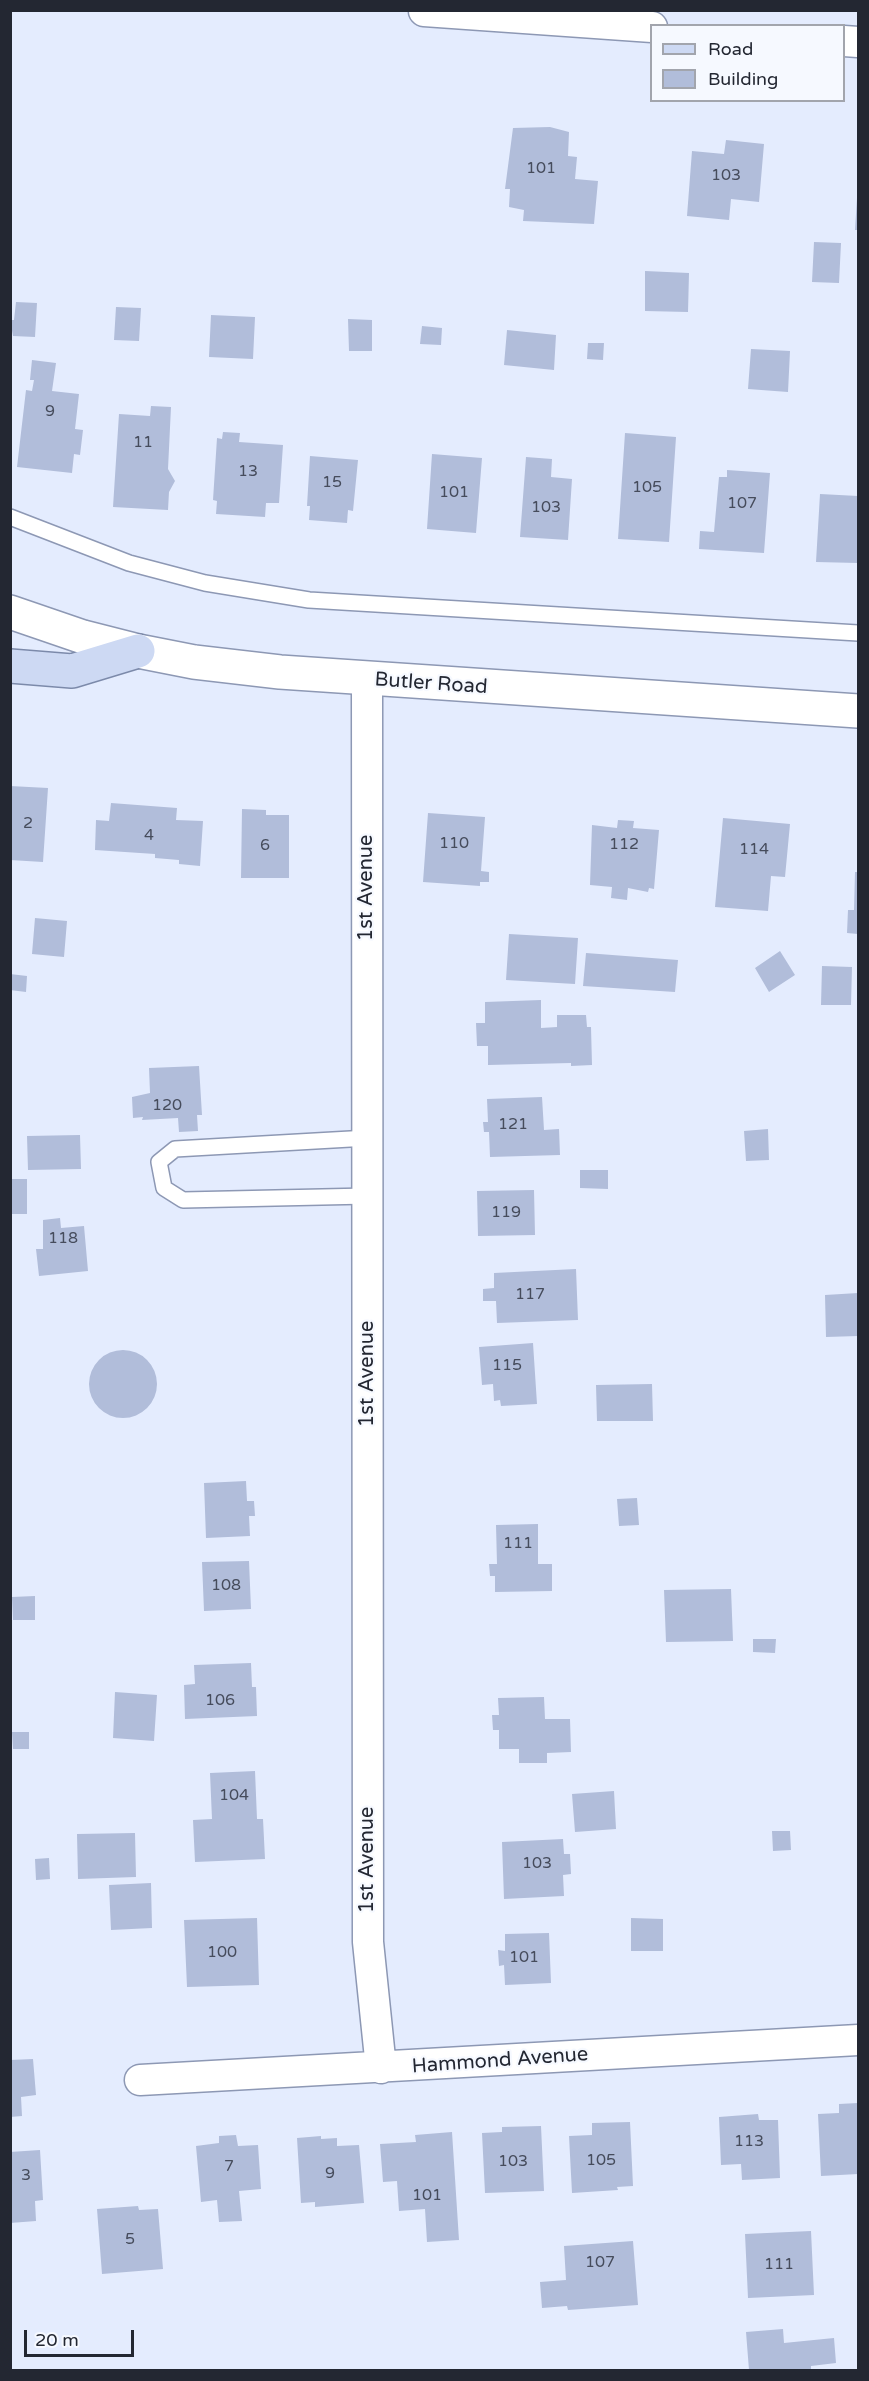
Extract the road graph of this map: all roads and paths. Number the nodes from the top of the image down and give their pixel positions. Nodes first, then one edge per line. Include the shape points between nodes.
1 (424, 11) edge
2 (650, 27) edge
3 (10, 517) edge
4 (10, 612) edge
5 (858, 633) edge
6 (138, 651) junction
7 (10, 666) edge
8 (367, 680) junction
9 (858, 711) edge
10 (368, 1138) junction
11 (368, 1196) junction
12 (858, 2040) edge
13 (381, 2068) junction
14 (140, 2080) dead end

1 - 2 street
3 - 5 lane via 129,563 205,583 309,600
4 - 6 main road, Butler Road
6 - 7 main road via 72,671
6 - 8 main road, Butler Road via 194,662
8 - 9 main road, Butler Road
8 - 10 street, 1st Avenue
10 - 11 street, 1st Avenue
10 - 11 lane via 175,1149 159,1162 164,1188 183,1200
11 - 13 street, 1st Avenue via 368,1942
12 - 13 street, Hammond Avenue
13 - 14 street, Hammond Avenue

